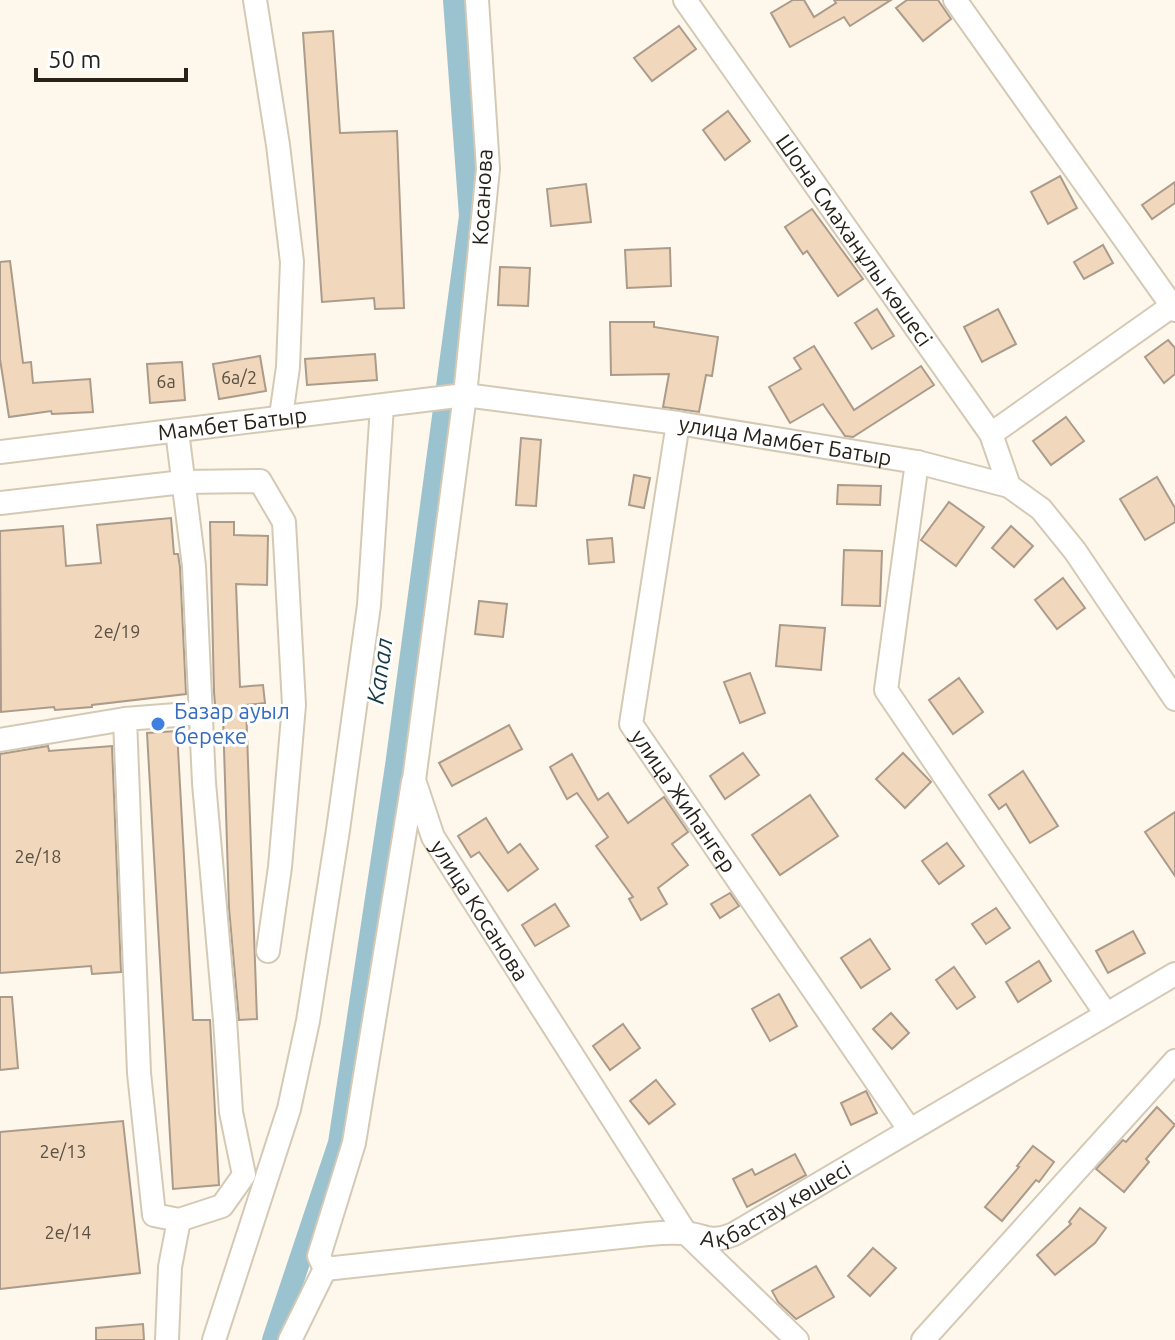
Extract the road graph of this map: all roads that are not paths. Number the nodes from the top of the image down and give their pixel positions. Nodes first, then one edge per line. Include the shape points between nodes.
1 (255, 0) edge
2 (477, 0) edge
3 (685, 0) edge
4 (955, 0) edge
5 (1174, 308) edge
6 (465, 395) junction
7 (382, 406) junction
8 (281, 416) junction
9 (678, 423) junction
10 (177, 431) junction
11 (991, 434) junction
12 (0, 452) edge
13 (917, 462) junction
14 (183, 482) junction
15 (1009, 486) junction
16 (0, 503) edge
17 (1175, 699) edge
18 (202, 713) junction
19 (125, 719) junction
20 (0, 740) edge
21 (414, 780) junction
22 (268, 951) dead end
23 (1175, 974) edge
24 (1106, 1014) junction
25 (1175, 1061) edge
26 (909, 1129) junction
27 (179, 1220) junction
28 (685, 1232) junction
29 (325, 1269) junction
30 (167, 1340) edge
31 (214, 1340) edge
32 (290, 1340) edge
33 (797, 1340) edge
34 (923, 1340) edge

1 - 8 street via 292,262
2 - 6 street, Косанова via 488,169
3 - 11 street, Шона Смаханұлы көшесі
4 - 5 street
5 - 11 street
6 - 7 street, Мамбет Батыр
6 - 9 street, улица Мамбет Батыр
6 - 21 street, улица Косанова
7 - 8 street, Мамбет Батыр
7 - 31 street via 369,605 308,1021 289,1109
8 - 10 street, Мамбет Батыр
9 - 13 street, улица Мамбет Батыр
9 - 26 street, улица Жиhангер via 631,724
10 - 12 street, Мамбет Батыр
10 - 14 street
11 - 15 street, Шона Смаханұлы көшесі
13 - 15 street, улица Мамбет Батыр
13 - 24 street via 886,690
14 - 16 street
14 - 18 street via 194,566
14 - 22 street via 260,481 284,522 294,705
15 - 17 street, улица Мамбет Батыр via 1041,509 1075,551
18 - 19 street
18 - 27 street via 231,1112 244,1175 222,1206
19 - 20 street
19 - 27 street via 139,1073 154,1215
21 - 28 street, улица Косанова via 433,837
21 - 29 street via 354,1143 319,1256
23 - 24 street, Ақбастау көшесі
24 - 26 street, Ақбастау көшесі
25 - 34 street
26 - 28 street, Ақбастау көшесі via 734,1234 711,1240
27 - 30 street via 170,1267
28 - 29 street, Ақбастау көшесі
28 - 33 street, улица Косанова
29 - 32 street

